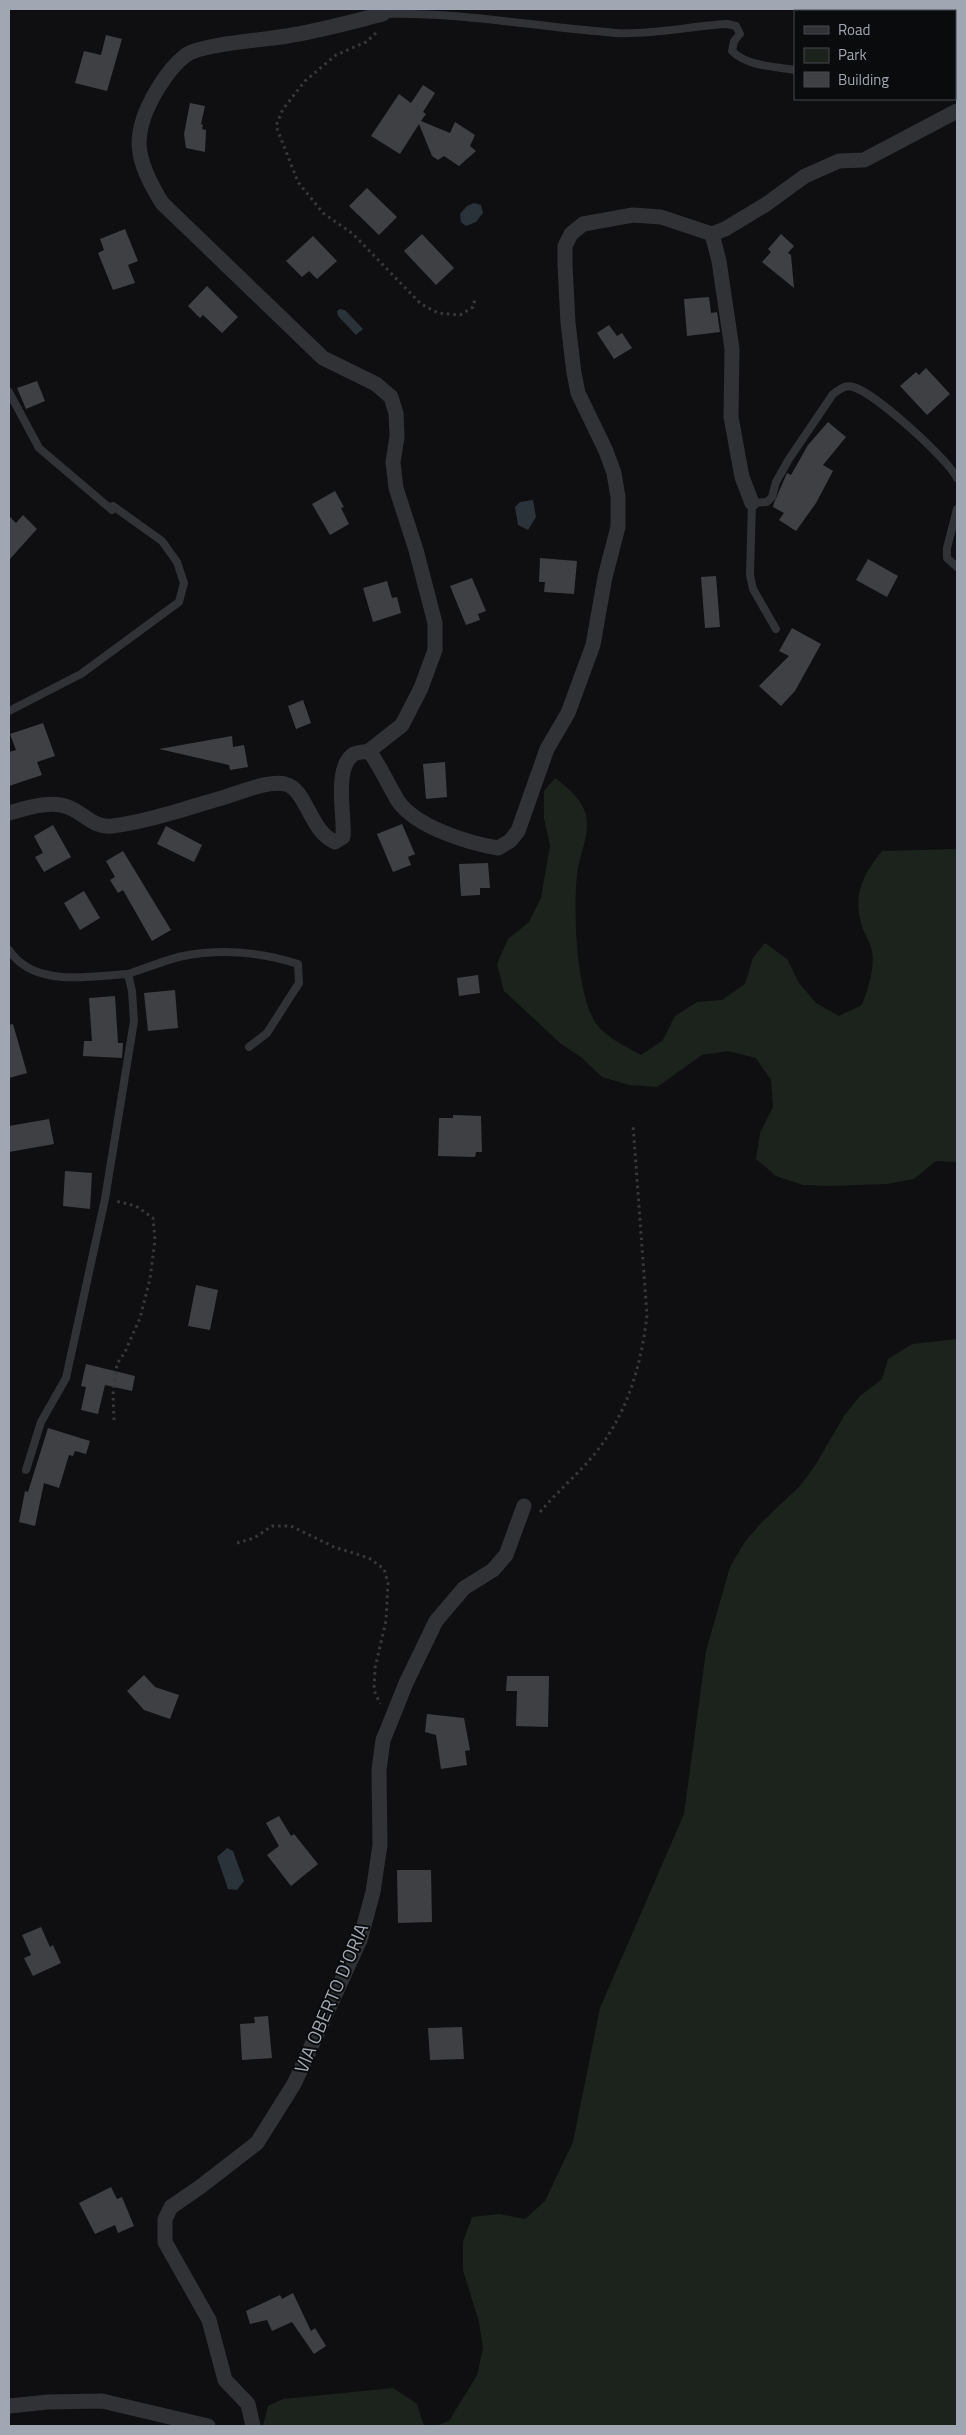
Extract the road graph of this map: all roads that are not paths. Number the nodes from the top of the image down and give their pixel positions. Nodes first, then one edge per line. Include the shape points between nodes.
1 (385, 12) edge
2 (794, 70) edge
3 (957, 111) edge
4 (712, 234) junction
5 (9, 392) edge
6 (957, 478) edge
7 (752, 502) junction
8 (957, 509) edge
9 (957, 567) edge
10 (776, 629) dead end
11 (9, 711) edge
12 (369, 751) junction
13 (9, 813) edge
14 (9, 950) edge
15 (128, 974) junction
16 (249, 1047) dead end
17 (26, 1470) dead end
18 (524, 1506) dead end
19 (9, 2406) edge
20 (208, 2426) edge
21 (253, 2426) edge

1 - 2 lane via 500,19 618,33 727,24 736,26 740,34 732,51 739,58
1 - 12 street via 288,36 217,46 187,54 165,76 146,109 138,136 146,176 162,203 324,358 376,384 391,397 396,414 393,462 396,488 436,622 436,650 402,725
3 - 4 street via 864,160 839,161 806,176 765,205
4 - 7 street via 720,261 732,348 731,417 742,477
4 - 12 street via 662,217 633,215 583,224 571,234 565,246 574,373 578,393 614,473 618,527 593,644 568,713 547,749 518,831 498,848 452,836 416,818 399,802
5 - 11 lane via 40,448 112,510 113,506 162,541 178,562 184,583 179,602 158,618 81,674
6 - 7 lane via 946,463 889,409 863,390 843,387 833,394 789,459 772,497 766,502
7 - 10 lane via 750,575 753,589
8 - 9 lane via 947,548 948,558
12 - 13 street via 354,754 346,764 342,778 343,837 335,842 325,838 295,788 284,783 253,788 156,817 110,826 90,822 69,807 50,804
14 - 15 lane via 22,966 39,974
15 - 16 lane via 183,956 234,951 298,964 299,982 267,1033
15 - 17 lane via 134,1021 105,1199 66,1378 41,1422
18 - 21 street, VIA OBERTO D'ORIA via 506,1555 493,1570 464,1588 436,1621 383,1740 379,1770 380,1845 373,1892 360,1940 294,2084 256,2143 171,2207 165,2219 165,2242 209,2320 225,2380 248,2404
19 - 20 street via 102,2401

